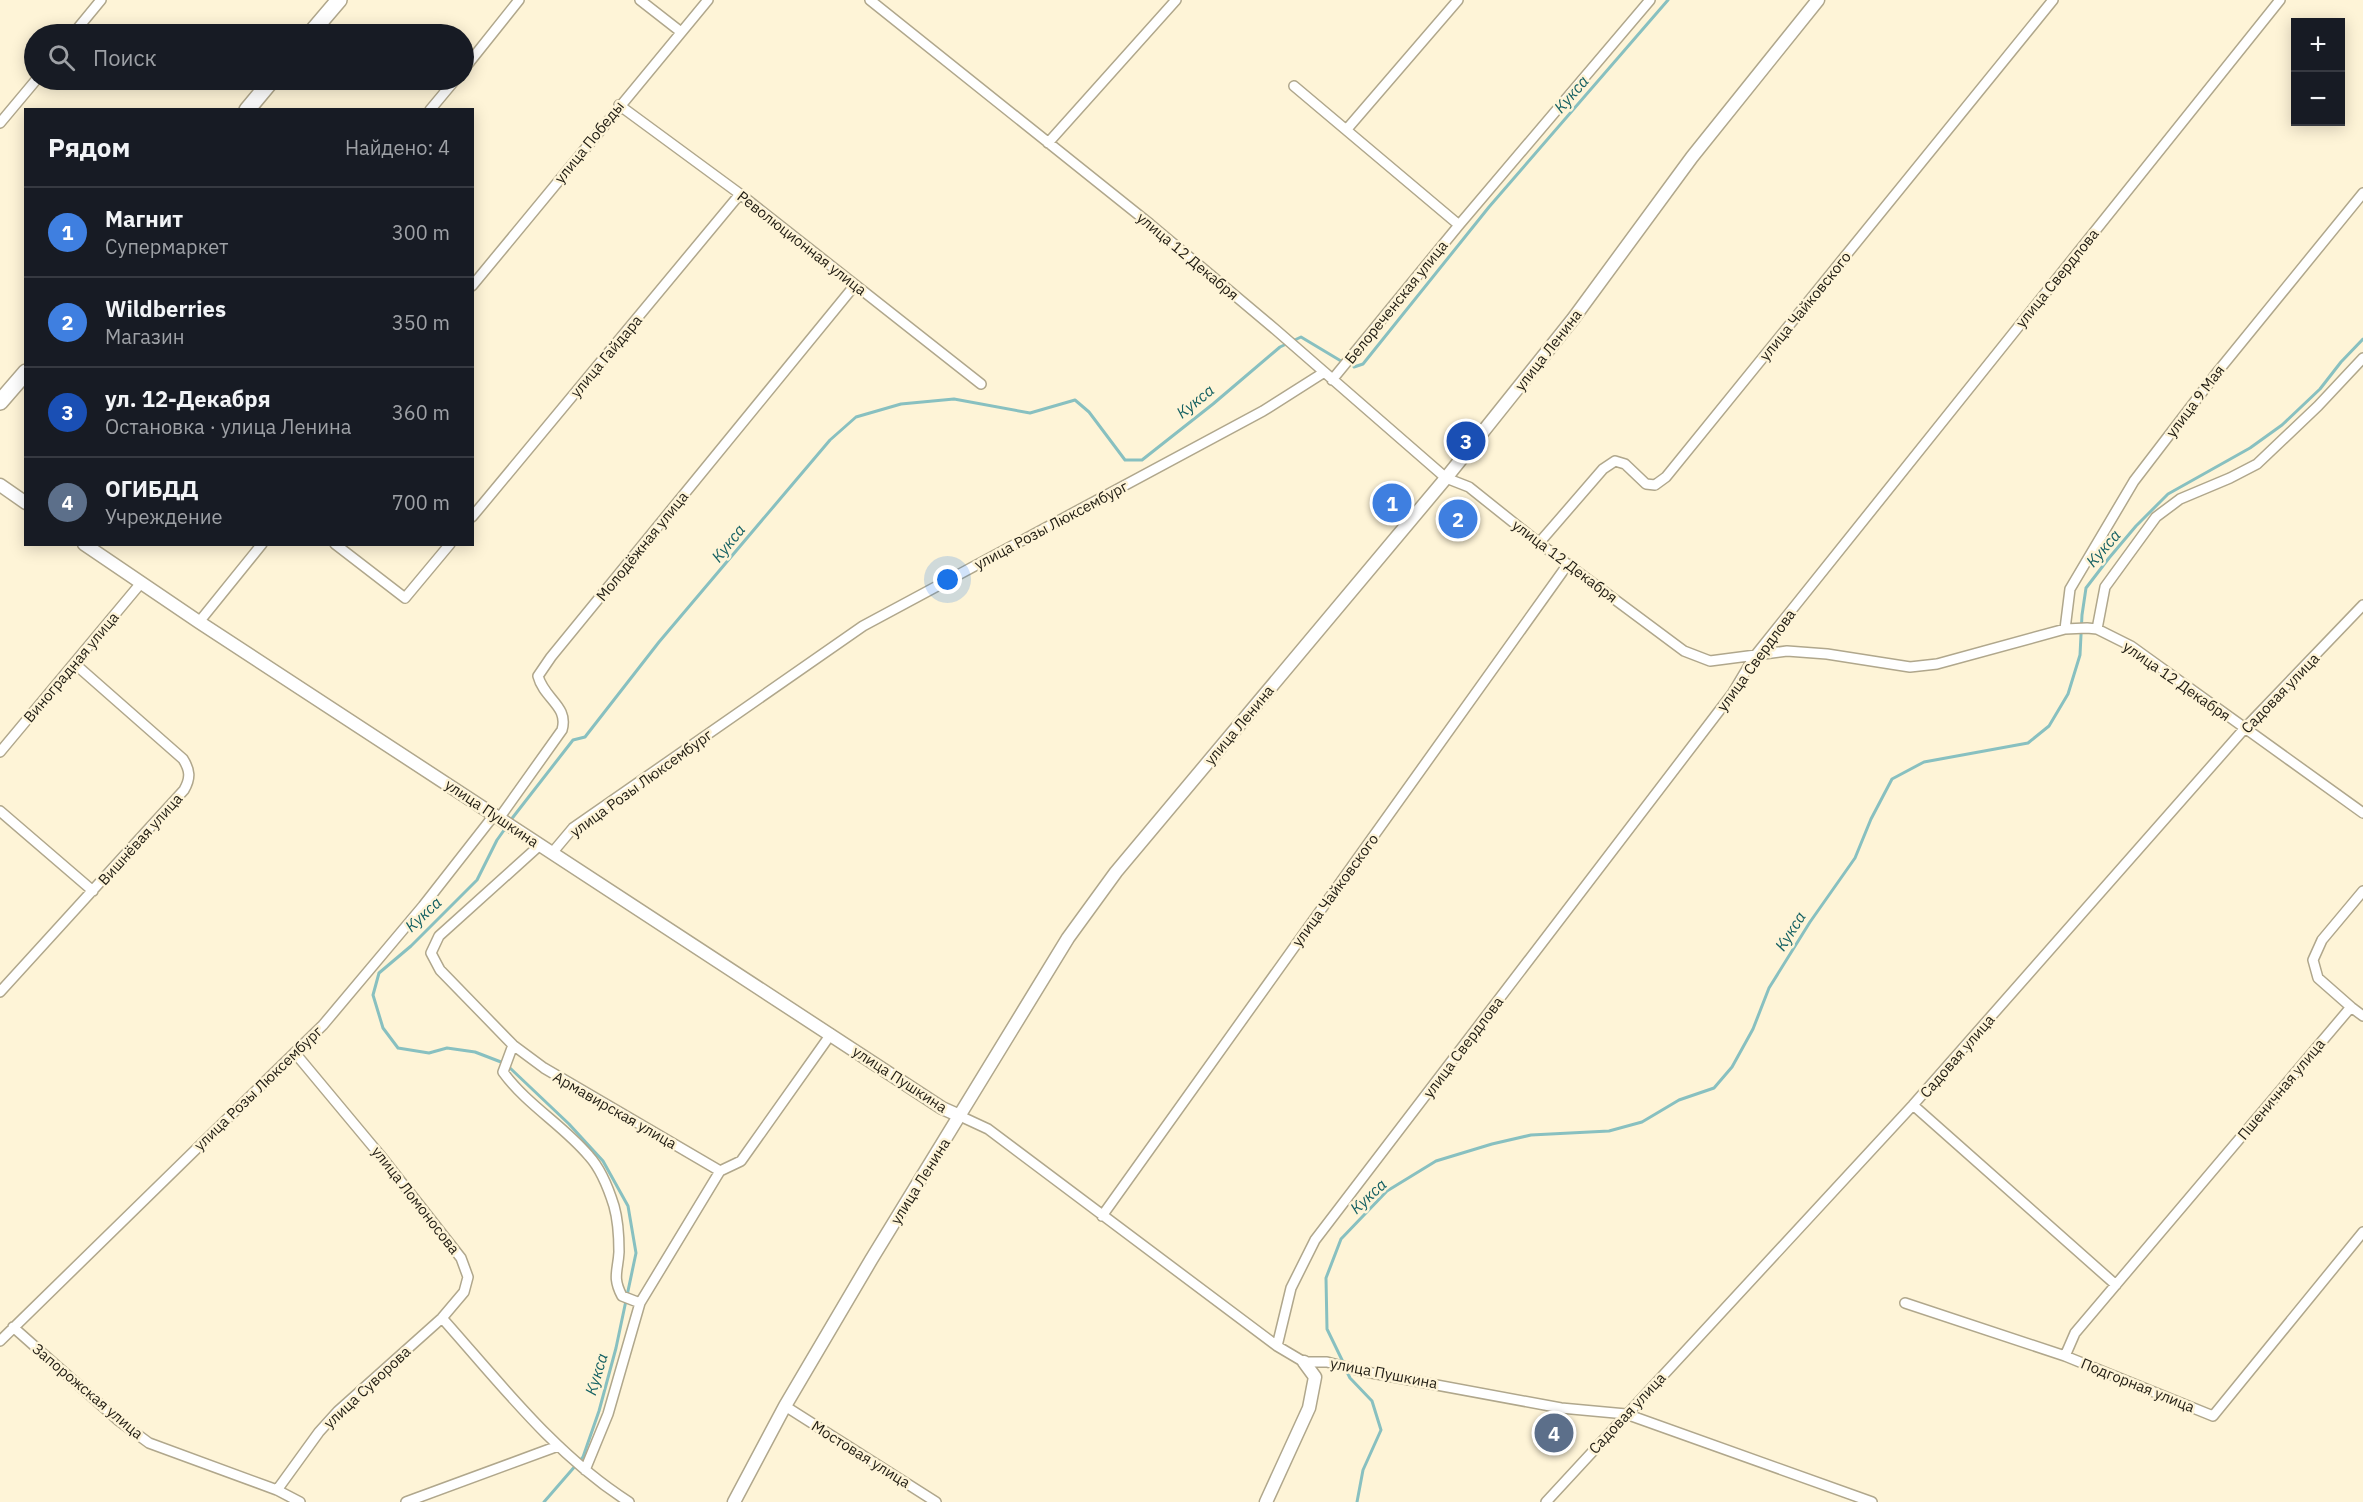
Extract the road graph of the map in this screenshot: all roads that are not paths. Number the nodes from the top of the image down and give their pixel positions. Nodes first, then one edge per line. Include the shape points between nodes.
1 (101, 0) edge
2 (339, 0) edge
3 (519, 0) edge
4 (640, 0) edge
5 (708, 0) edge
6 (872, 0) edge
7 (1176, 0) edge
8 (1458, 0) edge
9 (1650, 0) edge
10 (1818, 0) edge
11 (2053, 0) edge
12 (2280, 0) edge
13 (81, 24) edge
14 (319, 24) edge
15 (681, 32) junction
16 (474, 56) edge
17 (1294, 86) dead end
18 (28, 90) edge
19 (264, 90) edge
20 (447, 90) edge
21 (619, 105) junction
22 (249, 108) edge
23 (432, 108) edge
24 (0, 123) edge
25 (1347, 129) junction
26 (1048, 143) junction
27 (2363, 193) edge
28 (740, 194) junction
29 (1459, 225) junction
30 (474, 284) edge
31 (855, 285) junction
32 (2363, 358) edge
33 (1323, 373) junction
34 (24, 374) edge
35 (1332, 380) junction
36 (981, 384) dead end
37 (0, 402) edge
38 (1446, 478) junction
39 (0, 485) edge
40 (24, 502) edge
41 (474, 515) edge
42 (1539, 543) junction
43 (87, 546) edge
44 (260, 546) edge
45 (338, 546) edge
46 (448, 546) edge
47 (1568, 564) junction
48 (141, 583) junction
49 (2363, 605) edge
50 (199, 622) junction
51 (2069, 629) junction
52 (2092, 629) junction
53 (1754, 657) junction
54 (75, 664) junction
55 (2245, 728) junction
56 (0, 752) edge
57 (0, 811) edge
58 (2363, 813) edge
59 (505, 820) junction
60 (540, 845) junction
61 (552, 853) junction
62 (93, 891) junction
63 (2363, 891) edge
64 (1, 990) edge
65 (2351, 1006) junction
66 (2363, 1016) edge
67 (831, 1034) junction
68 (513, 1045) junction
69 (295, 1053) junction
70 (1913, 1105) junction
71 (960, 1116) junction
72 (720, 1171) junction
73 (1102, 1216) junction
74 (2363, 1232) edge
75 (2116, 1285) junction
76 (631, 1299) junction
77 (1905, 1303) dead end
78 (442, 1318) junction
79 (13, 1327) junction
80 (0, 1341) edge
81 (1277, 1346) junction
82 (2065, 1356) junction
83 (1304, 1362) junction
84 (785, 1406) junction
85 (1626, 1414) junction
86 (558, 1446) junction
87 (583, 1469) junction
88 (277, 1490) junction
89 (300, 1502) edge
90 (406, 1502) edge
91 (629, 1502) edge
92 (734, 1502) edge
93 (936, 1502) edge
94 (1266, 1502) edge
95 (1546, 1502) edge
96 (1872, 1502) edge

1 - 13 street
2 - 14 main road
3 - 16 street
4 - 15 street
5 - 15 street, улица Победы
6 - 26 street, улица 12 Декабря
7 - 26 street
8 - 25 street
9 - 29 street, Белореченская улица
10 - 38 street, улица Ленина via 1692,157 1573,319
11 - 42 street, улица Чайковского via 1666,477 1646,484 1615,461 1603,469
12 - 53 street, улица Свердлова
15 - 21 street, улица Победы
17 - 25 street
18 - 24 street
19 - 22 main road
20 - 23 street
21 - 28 street, Революционная улица
21 - 30 street, улица Победы
25 - 29 street
26 - 33 street, улица 12 Декабря via 1150,224
27 - 51 street, улица 9 Мая via 2134,482 2070,589
28 - 31 street, Революционная улица
28 - 41 street, улица Гайдара
29 - 35 street, Белореченская улица
31 - 36 street, Революционная улица
31 - 59 street, Молодёжная улица via 538,676 541,688 565,720
32 - 52 street via 2257,464 2180,499 2157,518 2105,587
33 - 35 street, улица 12 Декабря
33 - 61 street, улица Розы Люксембург via 1263,411 863,626 573,828
34 - 37 main road
35 - 38 street, улица 12 Декабря
38 - 42 street, улица 12 Декабря via 1469,487
38 - 71 street, улица Ленина via 1116,872 1068,938
39 - 40 street
42 - 47 street, улица 12 Декабря
43 - 48 street, улица Пушкина
44 - 50 street
45 - 46 street via 405,598
47 - 53 street, улица 12 Декабря via 1684,651 1710,661
47 - 73 street, улица Чайковского
48 - 50 street, улица Пушкина
48 - 54 street, Виноградная улица
49 - 55 street, Садовая улица
50 - 59 street, улица Пушкина
51 - 52 street, улица 12 Декабря
51 - 53 street, улица 12 Декабря via 1937,664 1910,667 1787,651
52 - 55 street, улица 12 Декабря via 2131,646
53 - 81 street, улица Свердлова via 1732,694 1315,1240 1291,1288
54 - 56 street, Виноградная улица
54 - 62 street, Вишнёвая улица via 183,759 190,780
55 - 58 street, улица 12 Декабря
55 - 70 street, Садовая улица
57 - 62 street
59 - 60 street, улица Пушкина
59 - 69 street, улица Розы Люксембург via 423,906
60 - 61 street, улица Пушкина
60 - 68 street, Армавирская улица via 439,936 431,953 440,970
61 - 67 street, улица Пушкина
62 - 64 street, Вишнёвая улица
63 - 65 street via 2322,940 2313,960 2318,978
65 - 66 street
65 - 75 street, Пшеничная улица
67 - 71 street, улица Пушкина
67 - 72 street via 741,1161
68 - 72 street, Армавирская улица via 544,1068
68 - 76 street via 503,1072 514,1087 591,1157 605,1184 616,1218 619,1253 615,1276
69 - 78 street, улица Ломоносова via 461,1258 468,1277 464,1292
69 - 79 street, улица Розы Люксембург
70 - 75 street
70 - 85 street, Садовая улица
71 - 73 street, улица Пушкина via 988,1129
71 - 84 street, улица Ленина
72 - 76 street
73 - 81 street, улица Пушкина
74 - 82 street, Подгорная улица via 2213,1416
75 - 82 street, Пшеничная улица via 2075,1333
76 - 87 street via 608,1414
77 - 82 street, Подгорная улица
78 - 86 street
78 - 88 street, улица Суворова via 338,1411
79 - 80 street, улица Розы Люксембург
79 - 88 street, Запорожская улица via 149,1443
81 - 83 street, улица Пушкина
83 - 85 street, улица Пушкина via 1327,1362 1561,1408
83 - 94 street via 1315,1377 1309,1408
84 - 92 street, улица Ленина
84 - 93 street, Мостовая улица
85 - 95 street, Садовая улица
85 - 96 street, улица Пушкина
86 - 87 street
86 - 90 street
87 - 91 street
88 - 89 street, Запорожская улица

